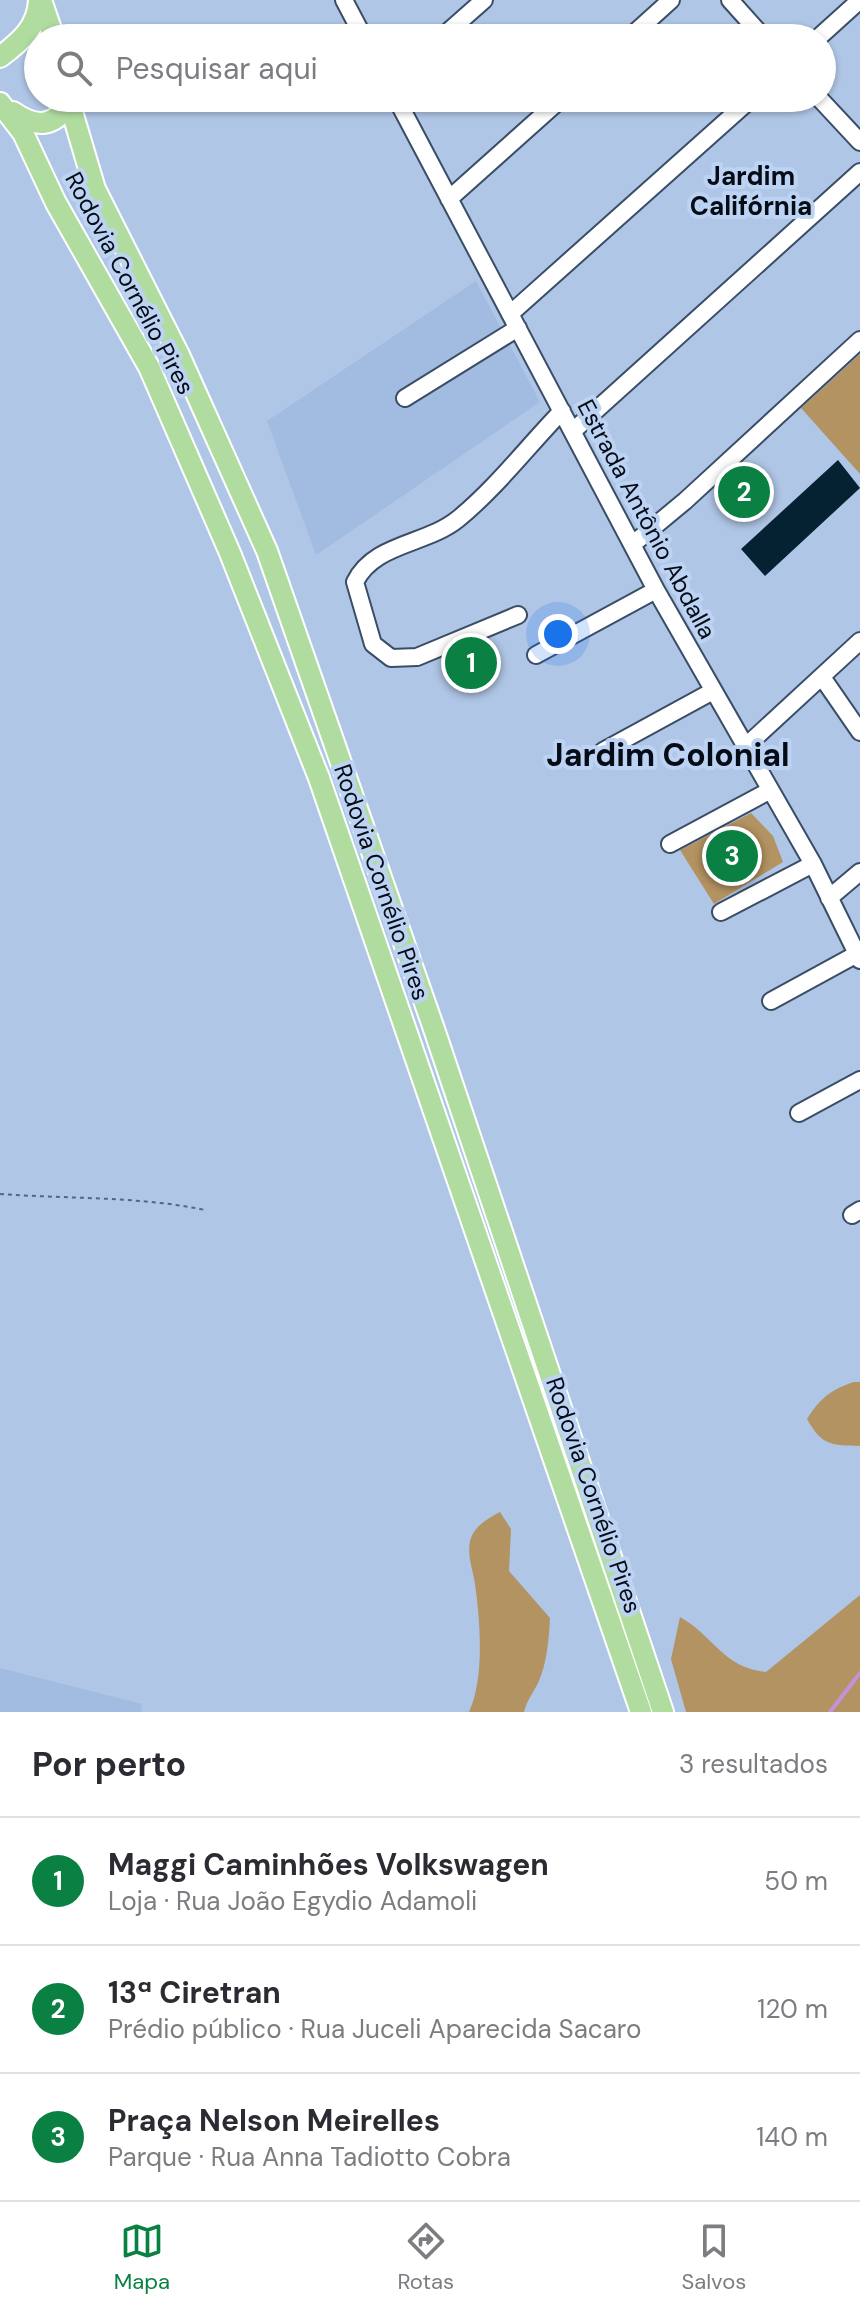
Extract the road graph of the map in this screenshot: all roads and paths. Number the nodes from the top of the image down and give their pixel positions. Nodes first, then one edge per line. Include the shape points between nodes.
1 (40, 0) edge
2 (344, 0) edge
3 (484, 0) edge
4 (671, 0) edge
5 (730, 0) edge
6 (860, 0) edge
7 (33, 24) edge
8 (49, 24) edge
9 (357, 24) edge
10 (457, 24) edge
11 (644, 24) edge
12 (751, 24) edge
13 (833, 24) edge
14 (24, 36) edge
15 (0, 57) edge
16 (0, 103) edge
17 (61, 112) edge
18 (72, 112) edge
19 (403, 112) edge
20 (546, 112) edge
21 (737, 112) edge
22 (832, 112) edge
23 (860, 142) edge
24 (860, 172) edge
25 (449, 199) junction
26 (514, 321) junction
27 (860, 340) edge
28 (405, 398) dead end
29 (562, 411) junction
30 (573, 431) junction
31 (633, 544) junction
32 (656, 590) junction
33 (518, 615) dead end
34 (860, 641) edge
35 (536, 655) dead end
36 (822, 677) junction
37 (713, 691) junction
38 (860, 732) edge
39 (745, 747) junction
40 (603, 751) dead end
41 (769, 791) junction
42 (670, 844) dead end
43 (813, 864) junction
44 (860, 872) edge
45 (829, 898) junction
46 (721, 912) dead end
47 (858, 957) edge
48 (771, 1001) dead end
49 (860, 1080) edge
50 (799, 1113) dead end
51 (0, 1194) edge
52 (205, 1210) dead end
53 (641, 1712) edge
54 (663, 1712) edge

1 - 7 main road
1 - 8 main road
2 - 9 street
3 - 10 street
4 - 11 street
5 - 12 street
6 - 13 street
14 - 15 main road
16 - 17 main road via 36,125
16 - 53 main road, Rodovia Cornélio Pires via 23,133 56,203 149,367 252,609 319,778
18 - 54 main road, Rodovia Cornélio Pires via 101,203 179,355 267,551
19 - 25 street, Estrada Antônio Abdalla
20 - 25 street
21 - 26 street
22 - 23 street
24 - 30 street
25 - 26 street, Estrada Antônio Abdalla
26 - 28 street
26 - 29 street, Estrada Antônio Abdalla
27 - 31 street
29 - 30 street, Estrada Antônio Abdalla
29 - 33 street via 458,519 362,566 355,582 373,644 391,658 417,657
30 - 31 street, Estrada Antônio Abdalla
31 - 32 street, Estrada Antônio Abdalla
32 - 35 street
32 - 37 street, Estrada Antônio Abdalla
34 - 36 street
36 - 38 street
36 - 39 street
37 - 39 street, Estrada Antônio Abdalla
37 - 40 street
39 - 41 street, Estrada Antônio Abdalla
41 - 42 street
41 - 43 street, Estrada Antônio Abdalla
43 - 45 street, Estrada Antônio Abdalla
43 - 46 street
44 - 45 street
45 - 47 street, Estrada Antônio Abdalla
47 - 48 street
49 - 50 street
51 - 52 path via 128,1199

